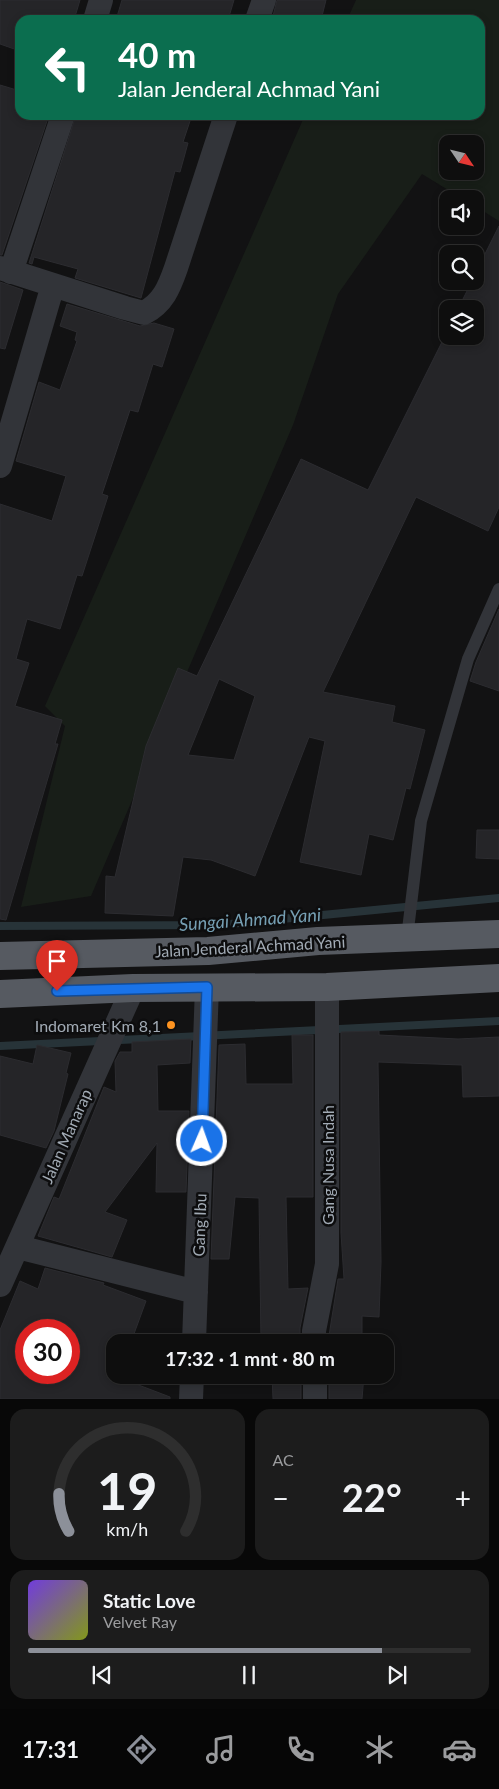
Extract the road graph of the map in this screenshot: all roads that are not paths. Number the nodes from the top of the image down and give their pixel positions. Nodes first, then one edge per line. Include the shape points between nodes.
1 (101, 0) edge
2 (264, 0) edge
3 (96, 15) edge
4 (259, 15) edge
5 (61, 120) edge
6 (224, 120) edge
7 (6, 270) edge
8 (53, 286) junction
9 (0, 466) edge
10 (499, 589) edge
11 (499, 934) edge
12 (407, 938) junction
13 (0, 956) edge
14 (499, 978) edge
15 (207, 987) junction
16 (327, 987) junction
17 (133, 988) junction
18 (0, 994) edge
19 (18, 1246) junction
20 (0, 1285) edge
21 (196, 1292) junction
22 (194, 1334) edge
23 (314, 1334) edge
24 (192, 1384) edge
25 (315, 1384) edge
26 (191, 1399) edge
27 (315, 1399) edge

1 - 3 street
2 - 4 street
5 - 7 street
6 - 8 street via 176,268 167,292 155,307 144,313
7 - 8 street
8 - 9 street
10 - 12 lane via 468,659 421,821
11 - 12 highway, Jalan Jenderal Achmad Yani
12 - 13 highway, Jalan Jenderal Achmad Yani via 318,941 208,951
14 - 16 highway
15 - 16 highway
15 - 17 highway
15 - 21 street, Gang Ibu
16 - 23 street, Gang Nusa Indah via 327,1264
17 - 18 highway
17 - 19 street, Jalan Manarap
19 - 20 street, Jalan Manarap
19 - 21 street
21 - 22 street, Gang Ibu
24 - 26 street
25 - 27 street

